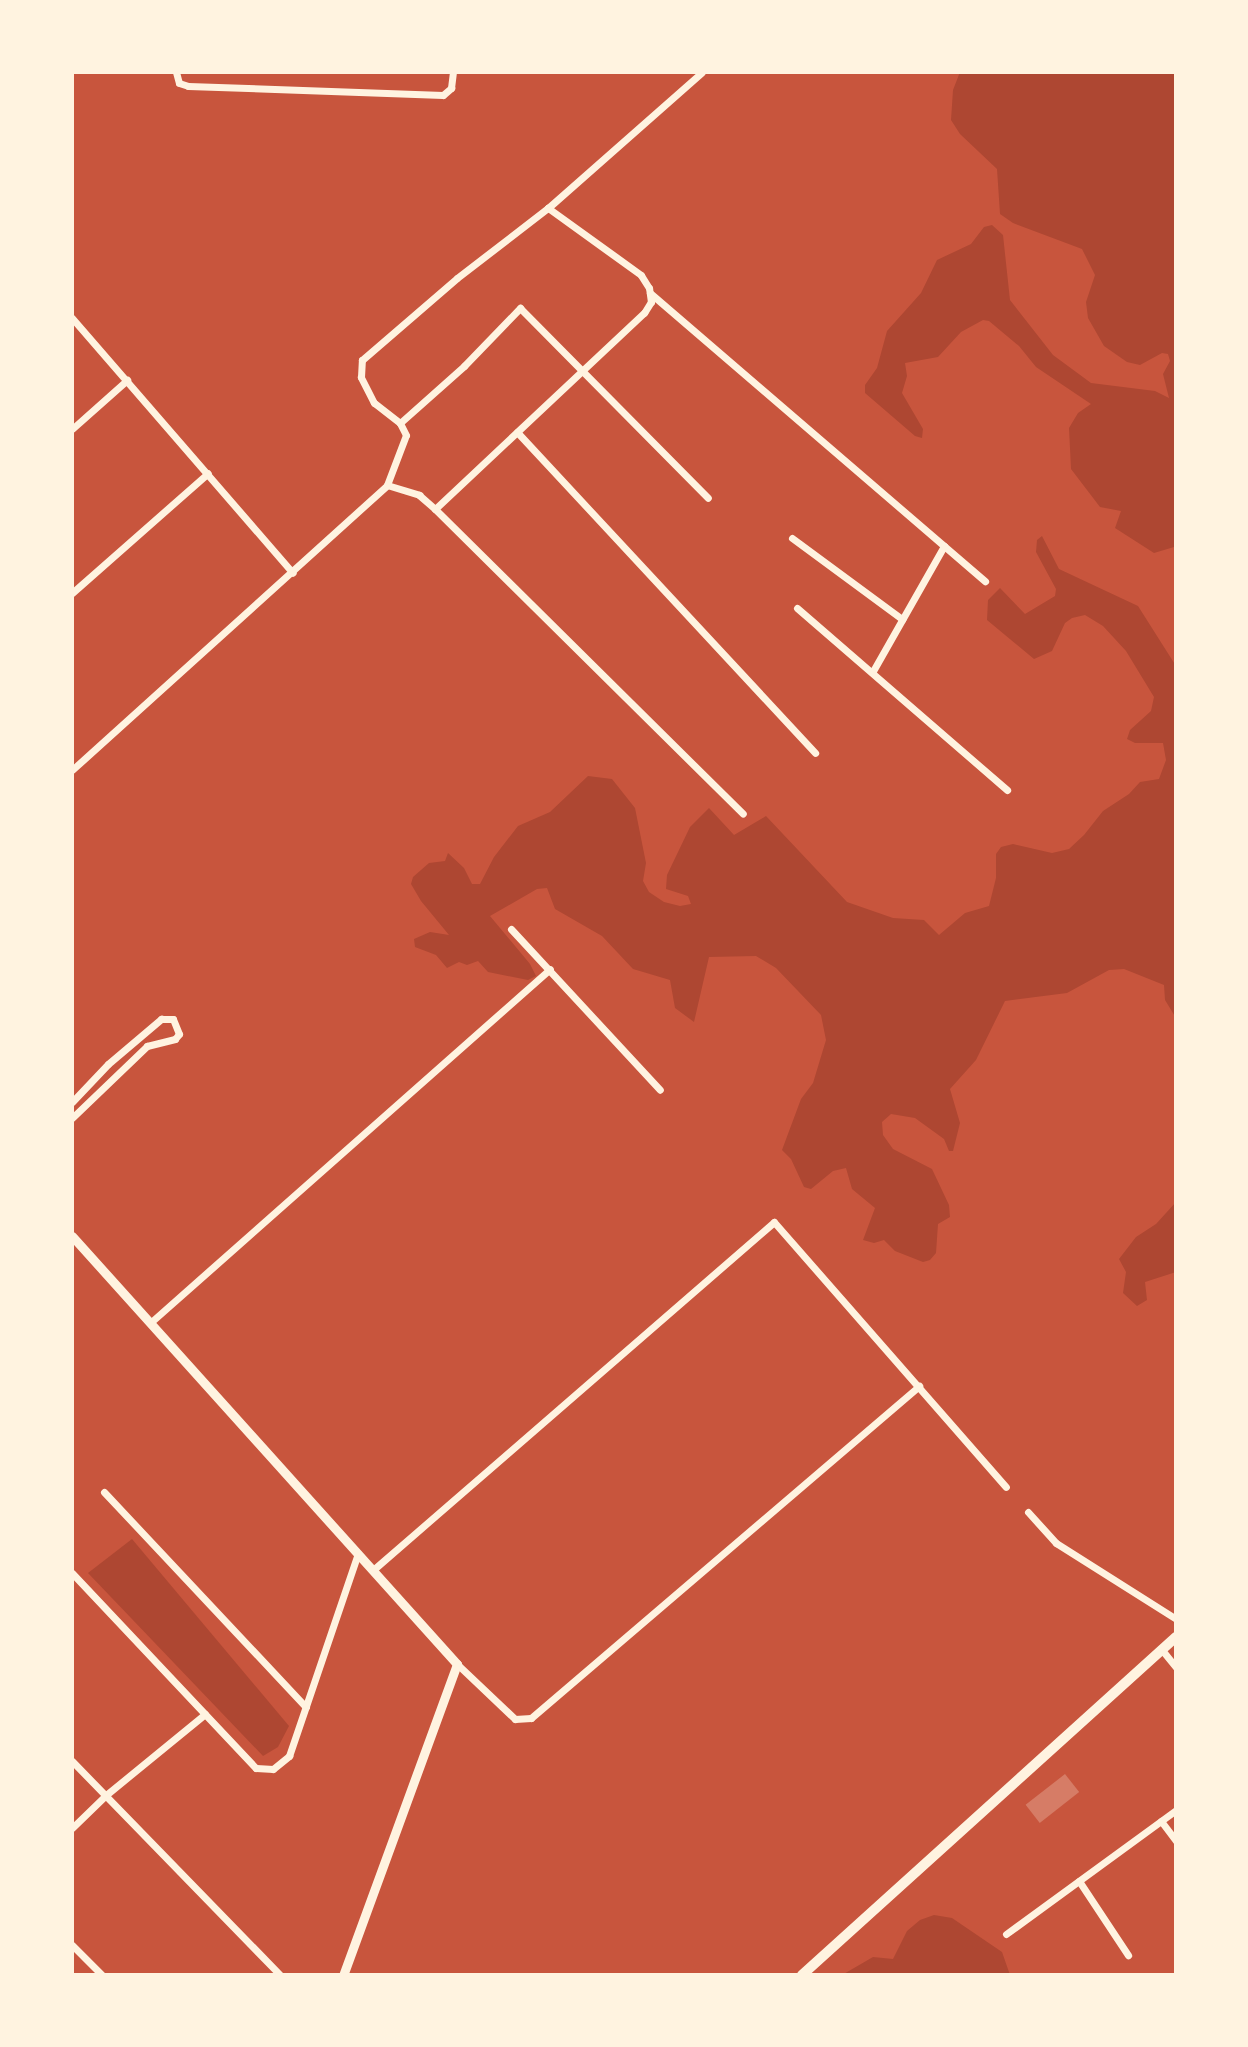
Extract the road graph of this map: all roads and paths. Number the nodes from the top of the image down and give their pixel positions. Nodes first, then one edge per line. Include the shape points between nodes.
1 (176, 72) edge
2 (453, 72) edge
3 (702, 72) edge
4 (548, 208) junction
5 (650, 293) junction
6 (72, 318) edge
7 (582, 371) junction
8 (127, 380) junction
9 (400, 423) junction
10 (72, 429) edge
11 (517, 432) junction
12 (208, 473) junction
13 (387, 485) junction
14 (708, 498) dead end
15 (435, 509) junction
16 (792, 538) dead end
17 (944, 546) junction
18 (293, 573) junction
19 (985, 581) dead end
20 (72, 593) edge
21 (797, 608) dead end
22 (902, 619) junction
23 (873, 671) junction
24 (815, 753) dead end
25 (72, 770) edge
26 (1007, 790) dead end
27 (743, 814) dead end
28 (511, 929) dead end
29 (550, 969) junction
30 (660, 1090) dead end
31 (72, 1102) edge
32 (72, 1118) edge
33 (72, 1236) edge
34 (150, 1323) junction
35 (919, 1386) junction
36 (1006, 1487) dead end
37 (104, 1492) dead end
38 (1028, 1512) dead end
39 (358, 1553) junction
40 (373, 1570) junction
41 (72, 1573) edge
42 (1176, 1619) edge
43 (1176, 1637) edge
44 (1162, 1650) junction
45 (457, 1664) junction
46 (1176, 1667) edge
47 (306, 1707) junction
48 (205, 1714) junction
49 (72, 1761) edge
50 (106, 1795) junction
51 (1176, 1810) edge
52 (1161, 1821) junction
53 (72, 1828) edge
54 (1176, 1841) edge
55 (1079, 1881) junction
56 (1006, 1934) dead end
57 (72, 1945) edge
58 (1128, 1955) dead end
59 (346, 1973) edge
60 (102, 1975) edge
61 (280, 1975) edge
62 (802, 1975) edge

1 - 2 street via 179,83 188,86 443,95 451,88
3 - 4 street
4 - 5 street via 641,275
4 - 9 street via 362,360 361,377 374,403
5 - 7 street via 644,313
5 - 17 street
6 - 8 street
7 - 9 street via 520,308
7 - 11 street
7 - 14 street
8 - 10 street
8 - 12 street
9 - 13 street via 406,435
11 - 15 street
11 - 24 street
12 - 18 street
12 - 20 street
13 - 15 street via 419,495
13 - 18 street
15 - 27 street
16 - 22 street
17 - 19 street
17 - 22 street
18 - 25 street
21 - 23 street
22 - 23 street
23 - 26 street
28 - 29 street
29 - 30 street
29 - 34 street
31 - 32 street via 161,1019 173,1019 179,1034 175,1039 147,1046
33 - 34 street
34 - 39 street
35 - 36 street
35 - 40 street via 774,1222
35 - 45 street via 531,1718 515,1719
37 - 47 street
38 - 42 street via 1056,1543
39 - 40 street
39 - 47 street
40 - 45 street
41 - 48 street
43 - 44 main road
44 - 46 street
44 - 62 main road
45 - 59 street
47 - 48 street via 289,1756 273,1769 256,1768
48 - 50 street
49 - 50 street
50 - 53 street
50 - 61 street
51 - 52 street
52 - 54 street
52 - 55 street
55 - 56 street
55 - 58 street
57 - 60 street

